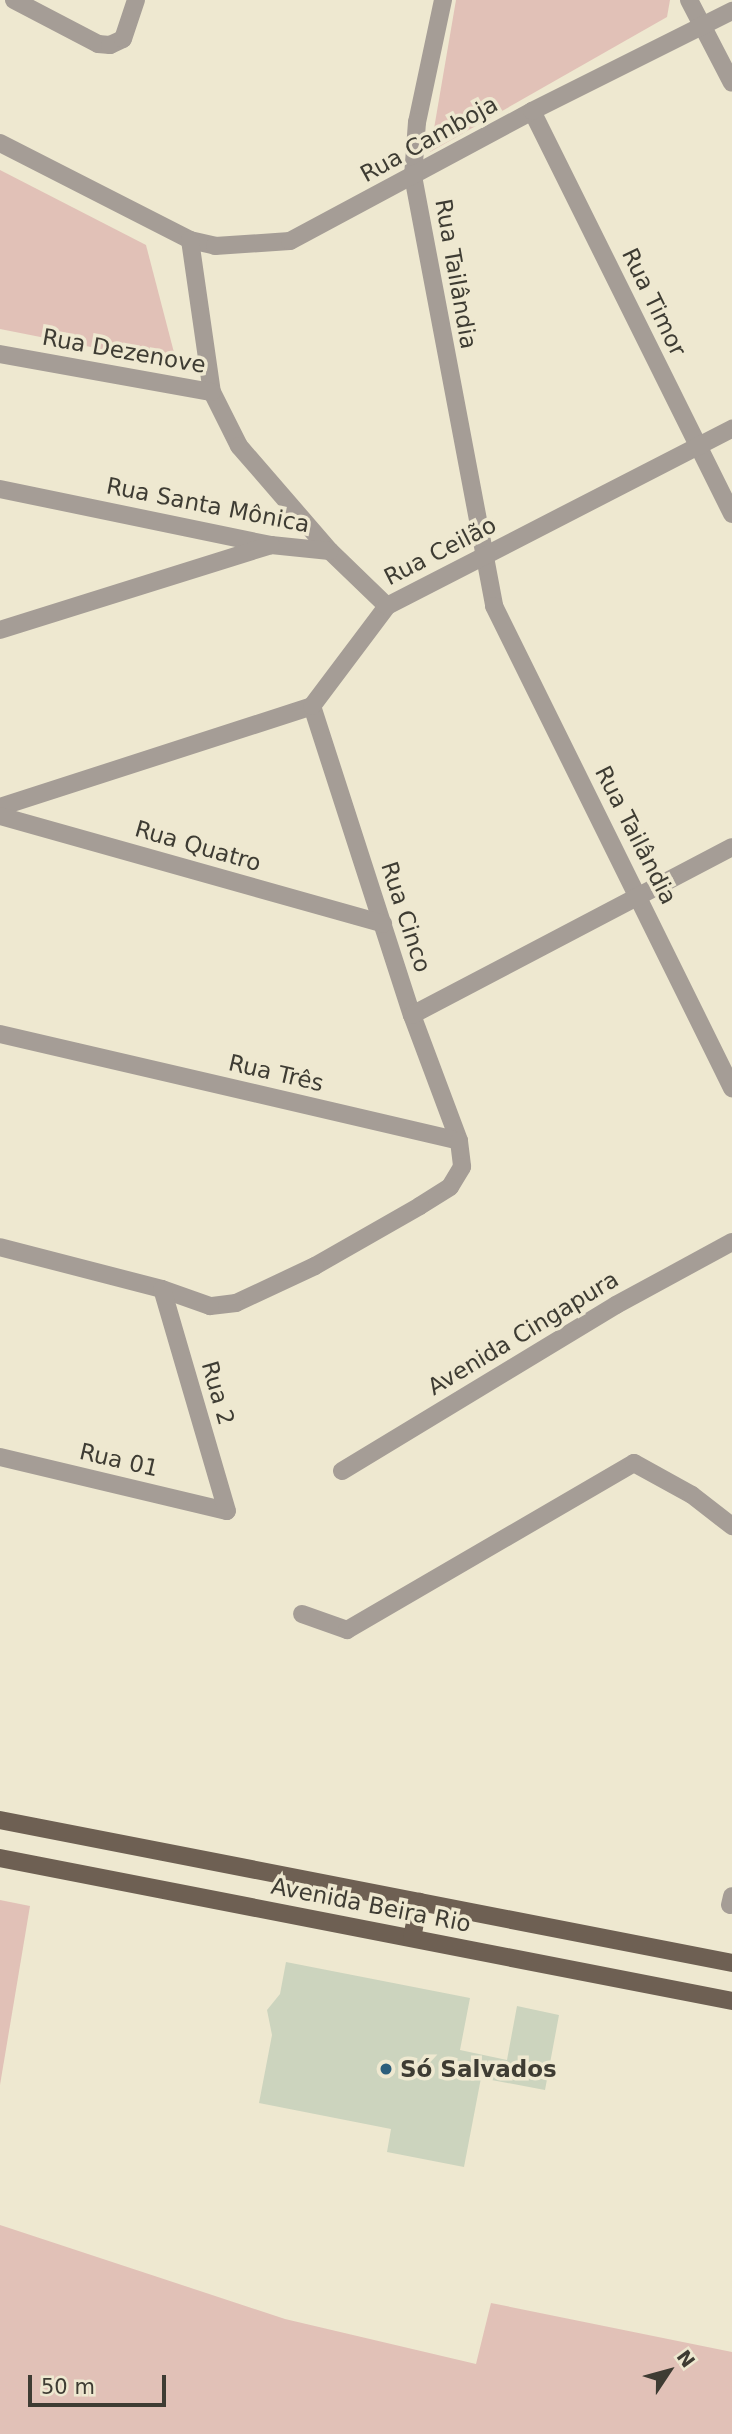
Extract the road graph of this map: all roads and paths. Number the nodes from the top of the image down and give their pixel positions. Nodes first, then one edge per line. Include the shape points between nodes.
1 (14, 0) edge
2 (136, 0) edge
3 (443, 0) edge
4 (689, 0) edge
5 (732, 11) edge
6 (703, 28) junction
7 (732, 83) edge
8 (532, 111) junction
9 (0, 143) edge
10 (413, 177) junction
11 (190, 240) junction
12 (0, 354) edge
13 (212, 392) junction
14 (732, 429) edge
15 (698, 447) junction
16 (0, 489) edge
17 (732, 514) edge
18 (271, 545) junction
19 (330, 551) junction
20 (482, 557) junction
21 (387, 606) junction
22 (0, 630) edge
23 (312, 706) junction
24 (0, 807) edge
25 (0, 816) edge
26 (732, 847) edge
27 (639, 894) junction
28 (383, 924) junction
29 (412, 1014) junction
30 (0, 1034) edge
31 (732, 1088) edge
32 (459, 1141) junction
33 (732, 1242) edge
34 (0, 1247) edge
35 (162, 1289) junction
36 (0, 1457) edge
37 (342, 1471) dead end
38 (227, 1511) joint
39 (732, 1526) edge
40 (302, 1614) dead end
41 (0, 1821) edge
42 (0, 1858) edge
43 (419, 1902) junction
44 (412, 1938) junction
45 (732, 1963) edge
46 (732, 2001) edge

1 - 2 street via 99,44 110,45 122,39
3 - 10 street, Rua Tailândia via 417,122
4 - 6 street
5 - 6 street, Rua Camboja
6 - 7 street
6 - 8 street, Rua Camboja
8 - 10 street, Rua Camboja
8 - 15 street, Rua Timor
9 - 11 street, Rua Camboja
10 - 11 street, Rua Camboja via 290,241 215,247
10 - 20 street, Rua Tailândia
11 - 13 street, Rua Dezenove
12 - 13 street, Rua Dezenove
13 - 19 street via 239,446
14 - 15 street, Rua Ceilão
15 - 17 street, Rua Timor
15 - 20 street, Rua Ceilão
16 - 18 street, Rua Santa Mônica
18 - 19 street, Rua Santa Mônica
18 - 22 street
19 - 21 street, Rua Santa Mônica
20 - 21 street, Rua Ceilão
20 - 27 street, Rua Tailândia via 494,606
21 - 23 street, Rua Ceilão
23 - 24 street
23 - 28 street, Rua Cinco
25 - 28 street, Rua Quatro
26 - 27 street
27 - 29 street
27 - 31 street, Rua Tailândia
28 - 29 street, Rua Cinco
29 - 32 street, Rua Cinco
30 - 32 street, Rua Três
32 - 35 street via 462,1167 450,1187 315,1266 236,1303 210,1306
33 - 37 street, Avenida Cingapura via 616,1305
34 - 35 street
35 - 38 street, Rua 2
36 - 38 street, Rua 01
39 - 40 street via 692,1495 634,1463 347,1630
41 - 43 main road, Avenida Beira Rio
42 - 44 main road, Avenida Beira Rio
43 - 44 main road
43 - 45 main road, Avenida Beira Rio
44 - 46 main road, Avenida Beira Rio

